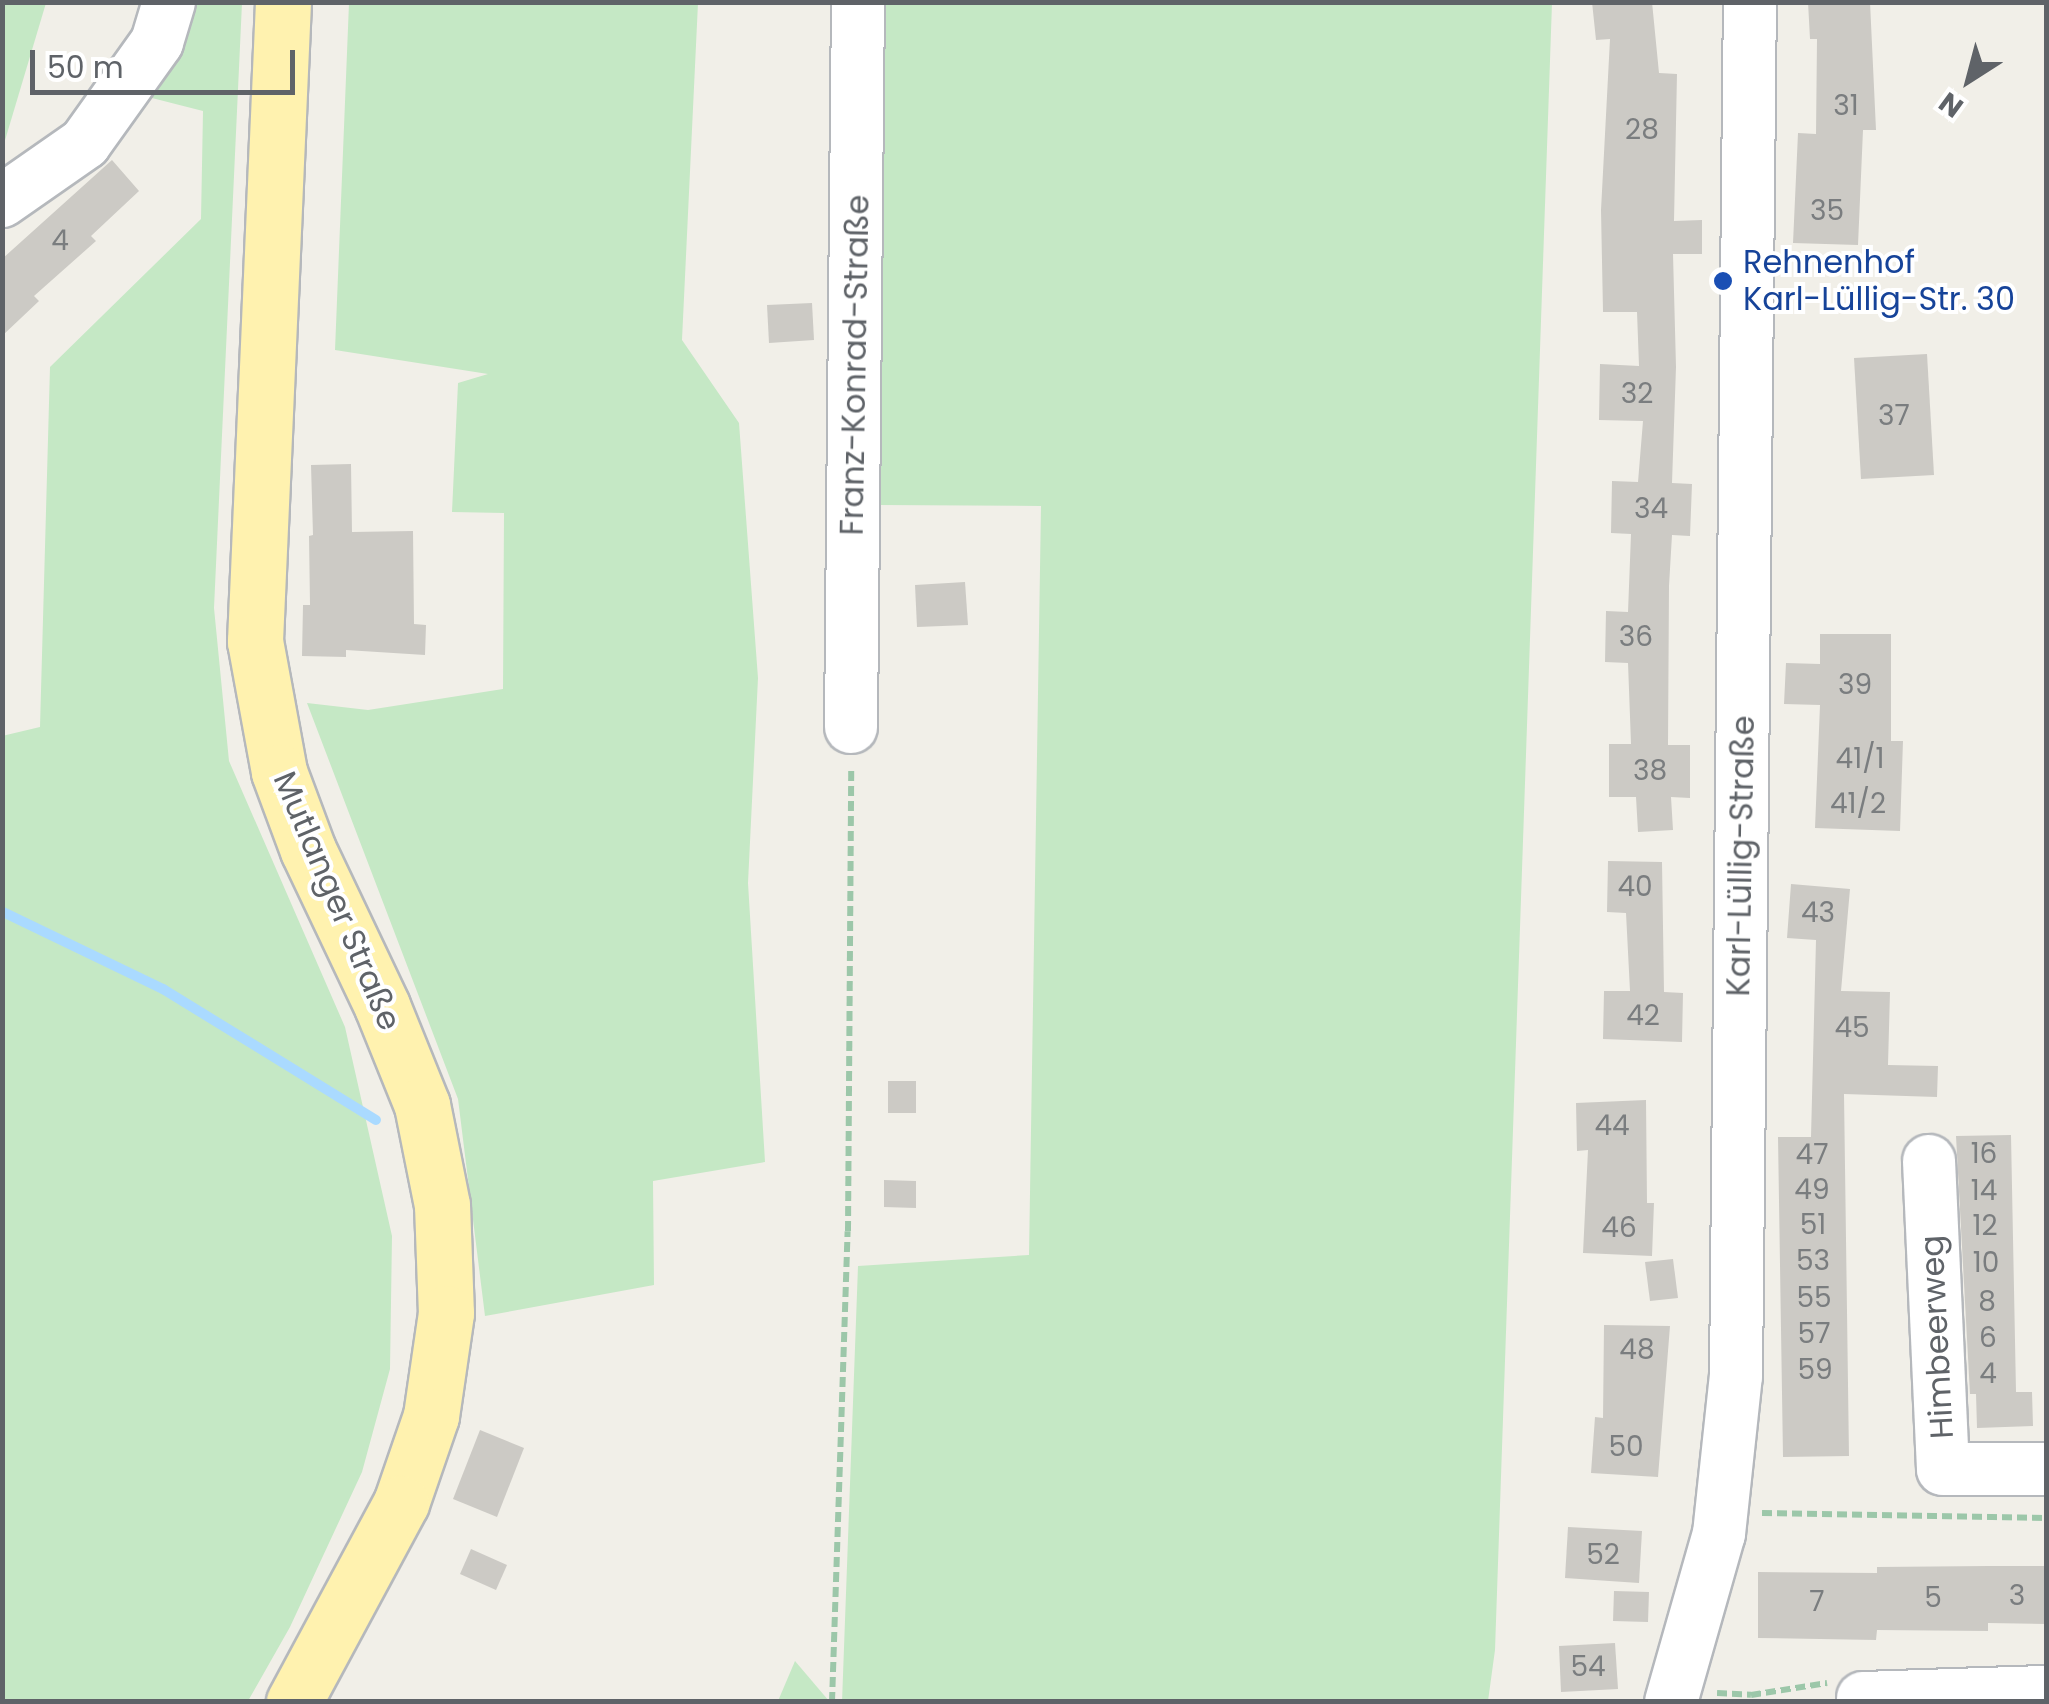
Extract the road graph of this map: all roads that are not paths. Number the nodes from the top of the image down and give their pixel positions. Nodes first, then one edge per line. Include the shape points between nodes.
1 (169, 2) edge
2 (283, 2) edge
3 (858, 2) edge
4 (1750, 2) edge
5 (2, 201) edge
6 (851, 727) road end
7 (1929, 1162) dead end
8 (2046, 1469) edge
9 (2046, 1692) edge
10 (1694, 1697) edge
11 (1864, 1698) dead end
12 (294, 1702) edge

1 - 5 street via 157,42 86,143
2 - 12 main road, Mutlanger Straße via 255,640 279,772 422,1105 442,1205 446,1313 431,1416 400,1503
3 - 6 street, Franz-Konrad-Straße
4 - 10 street, Karl-Lüllig-Straße via 1736,1376
7 - 8 street, Himbeerweg via 1943,1469
9 - 11 street

